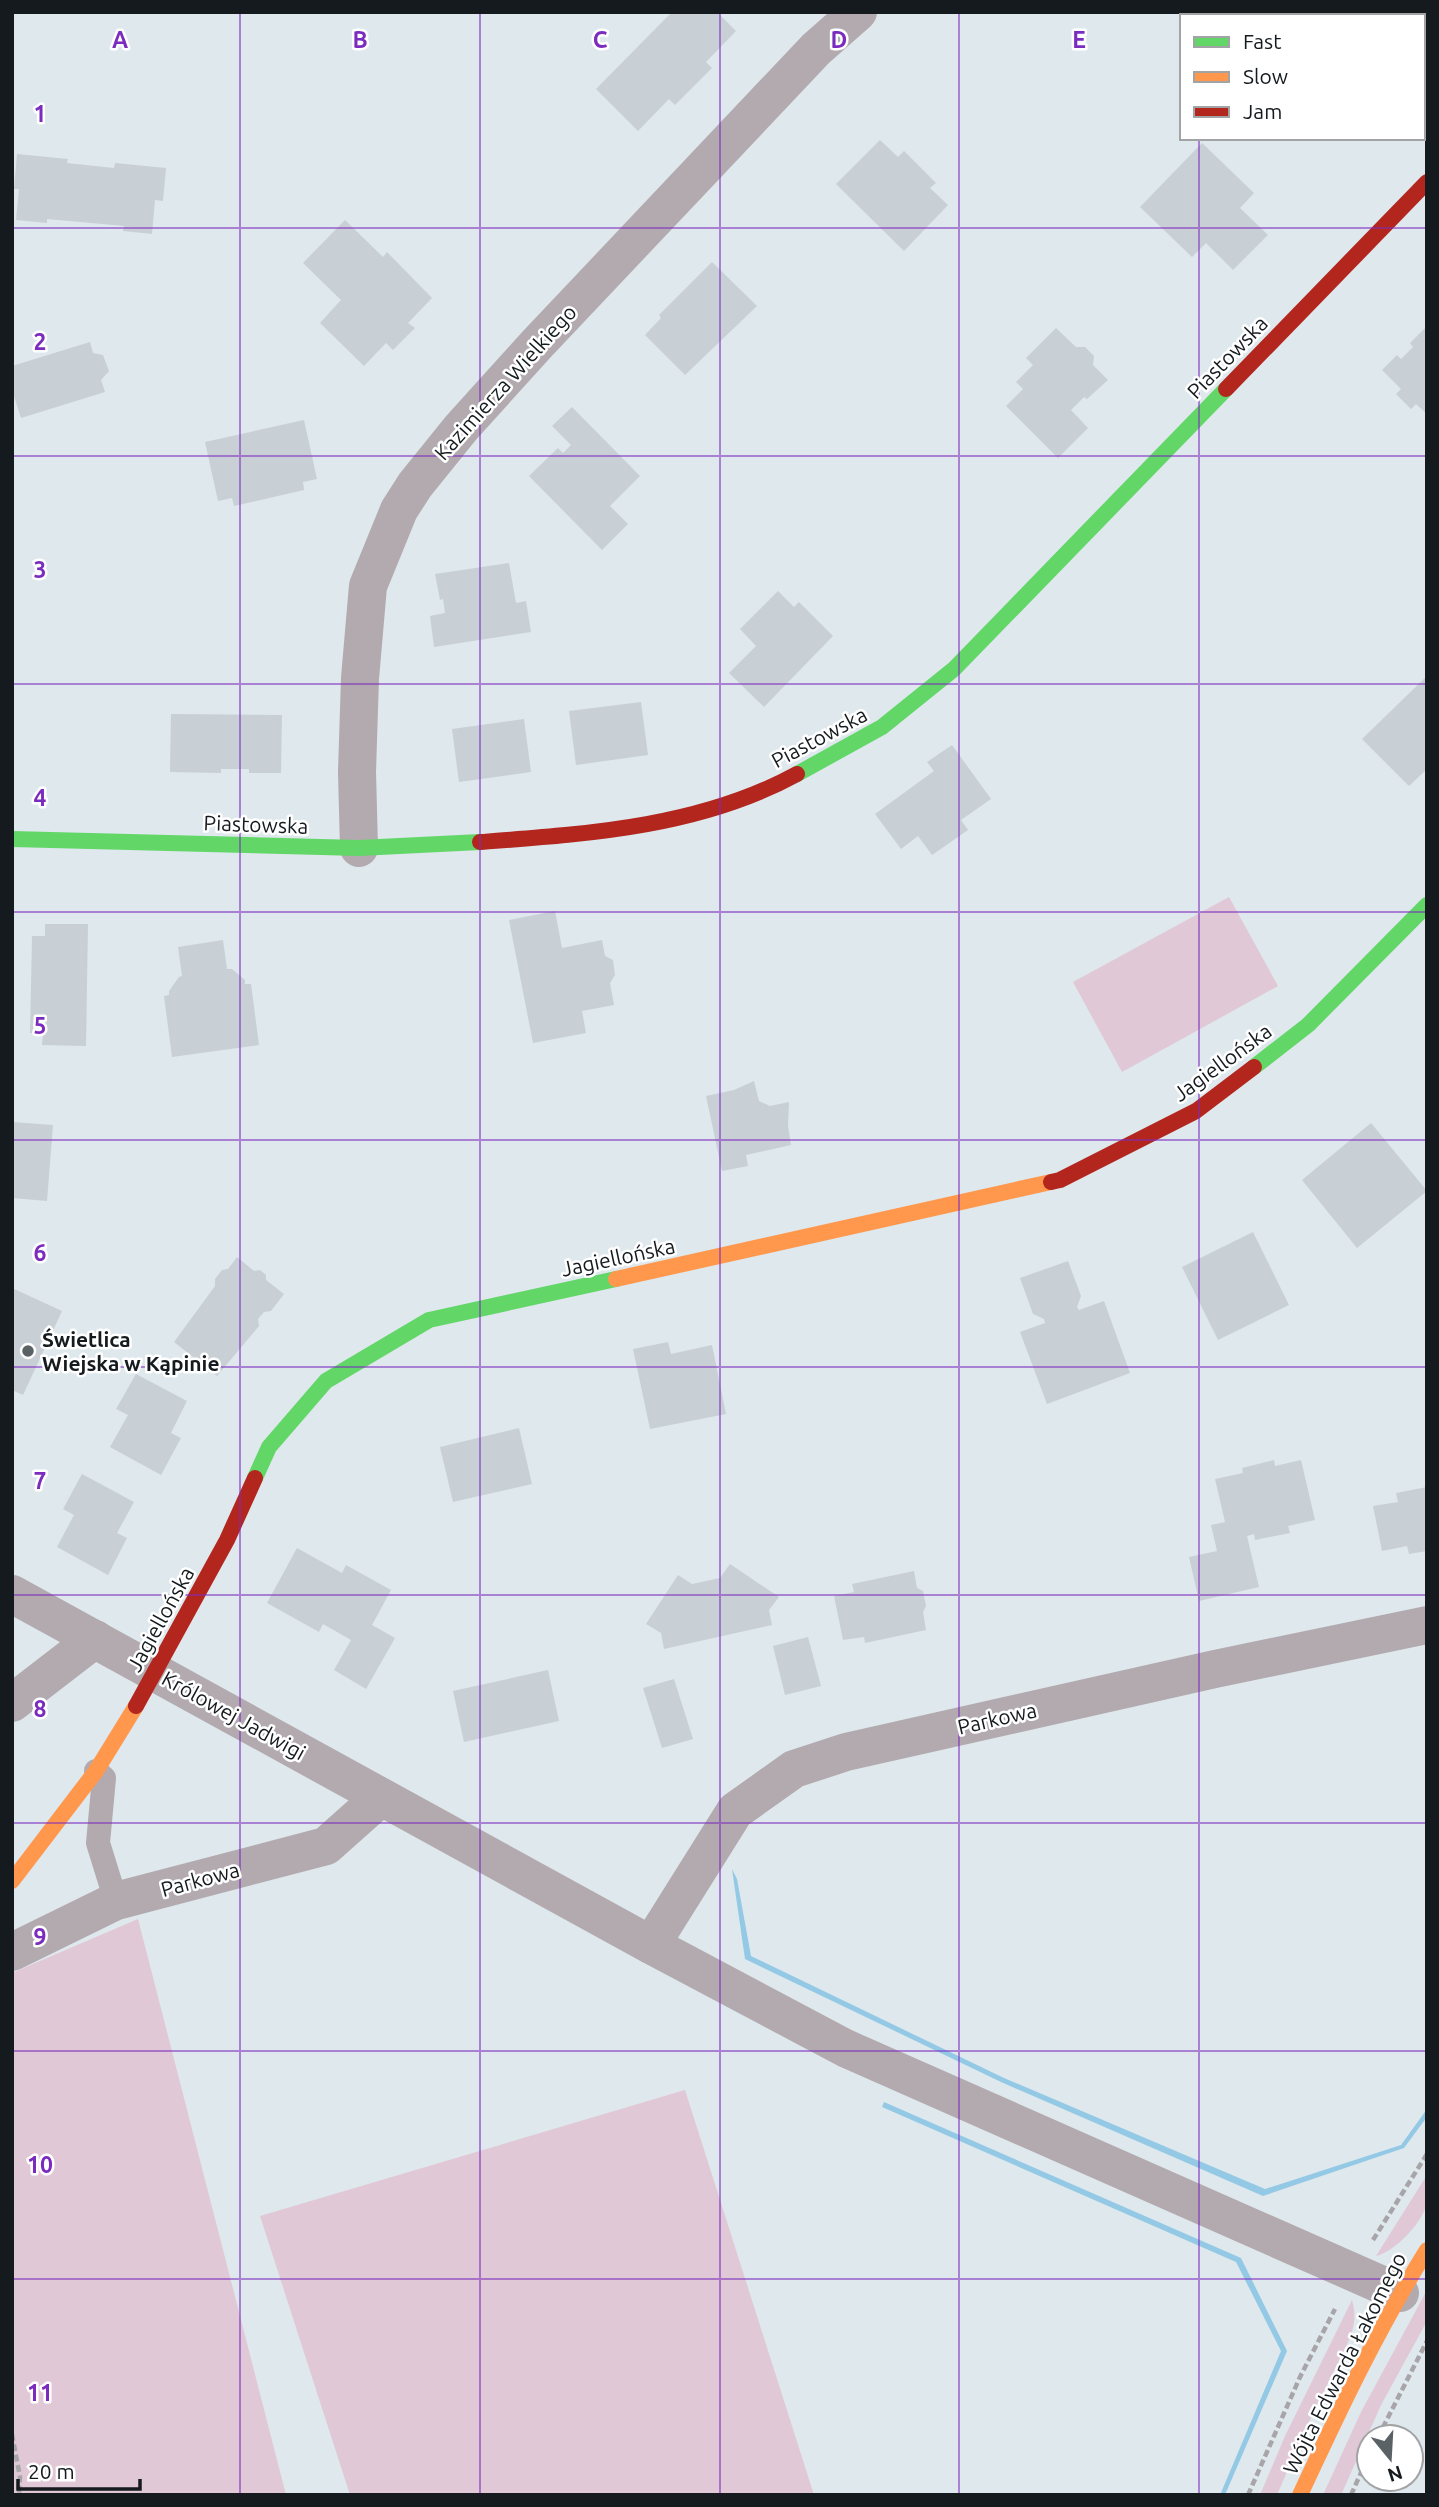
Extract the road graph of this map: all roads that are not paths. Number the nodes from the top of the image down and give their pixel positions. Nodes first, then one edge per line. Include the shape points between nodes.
1 (858, 12) edge
2 (1427, 182) edge
3 (12, 839) edge
4 (359, 848) junction
5 (1427, 905) edge
6 (12, 1594) edge
7 (1427, 1626) edge
8 (95, 1639) junction
9 (155, 1671) junction
10 (12, 1703) edge
11 (96, 1771) junction
12 (381, 1797) junction
13 (12, 1881) edge
14 (116, 1901) junction
15 (651, 1945) junction
16 (12, 1952) edge
17 (1427, 2250) edge
18 (1400, 2293) junction
19 (1300, 2495) edge

1 - 4 street, Kazimierza Wielkiego via 537,344 461,428 400,510 368,586 360,678
2 - 4 street, Piastowska via 954,669 882,727 789,778 673,820 580,835
3 - 4 street, Piastowska
5 - 9 street, Jagiellońska via 1308,1025 1196,1111 1060,1181 429,1320 326,1381 269,1447 227,1540
6 - 8 street, Królowej Jadwigi
7 - 15 street, Parkowa via 846,1752 794,1769 735,1811
8 - 9 street, Królowej Jadwigi
8 - 10 street
9 - 11 street, Jagiellońska
9 - 12 street, Królowej Jadwigi
11 - 13 street, Jagiellońska
11 - 14 lane via 104,1778 98,1843
12 - 14 street, Parkowa via 326,1846
12 - 15 street, Królowej Jadwigi
14 - 16 street, Parkowa
15 - 18 street, Królowej Jadwigi via 845,2048
17 - 18 street, Wójta Edwarda Łakomego
18 - 19 street, Wójta Edwarda Łakomego

